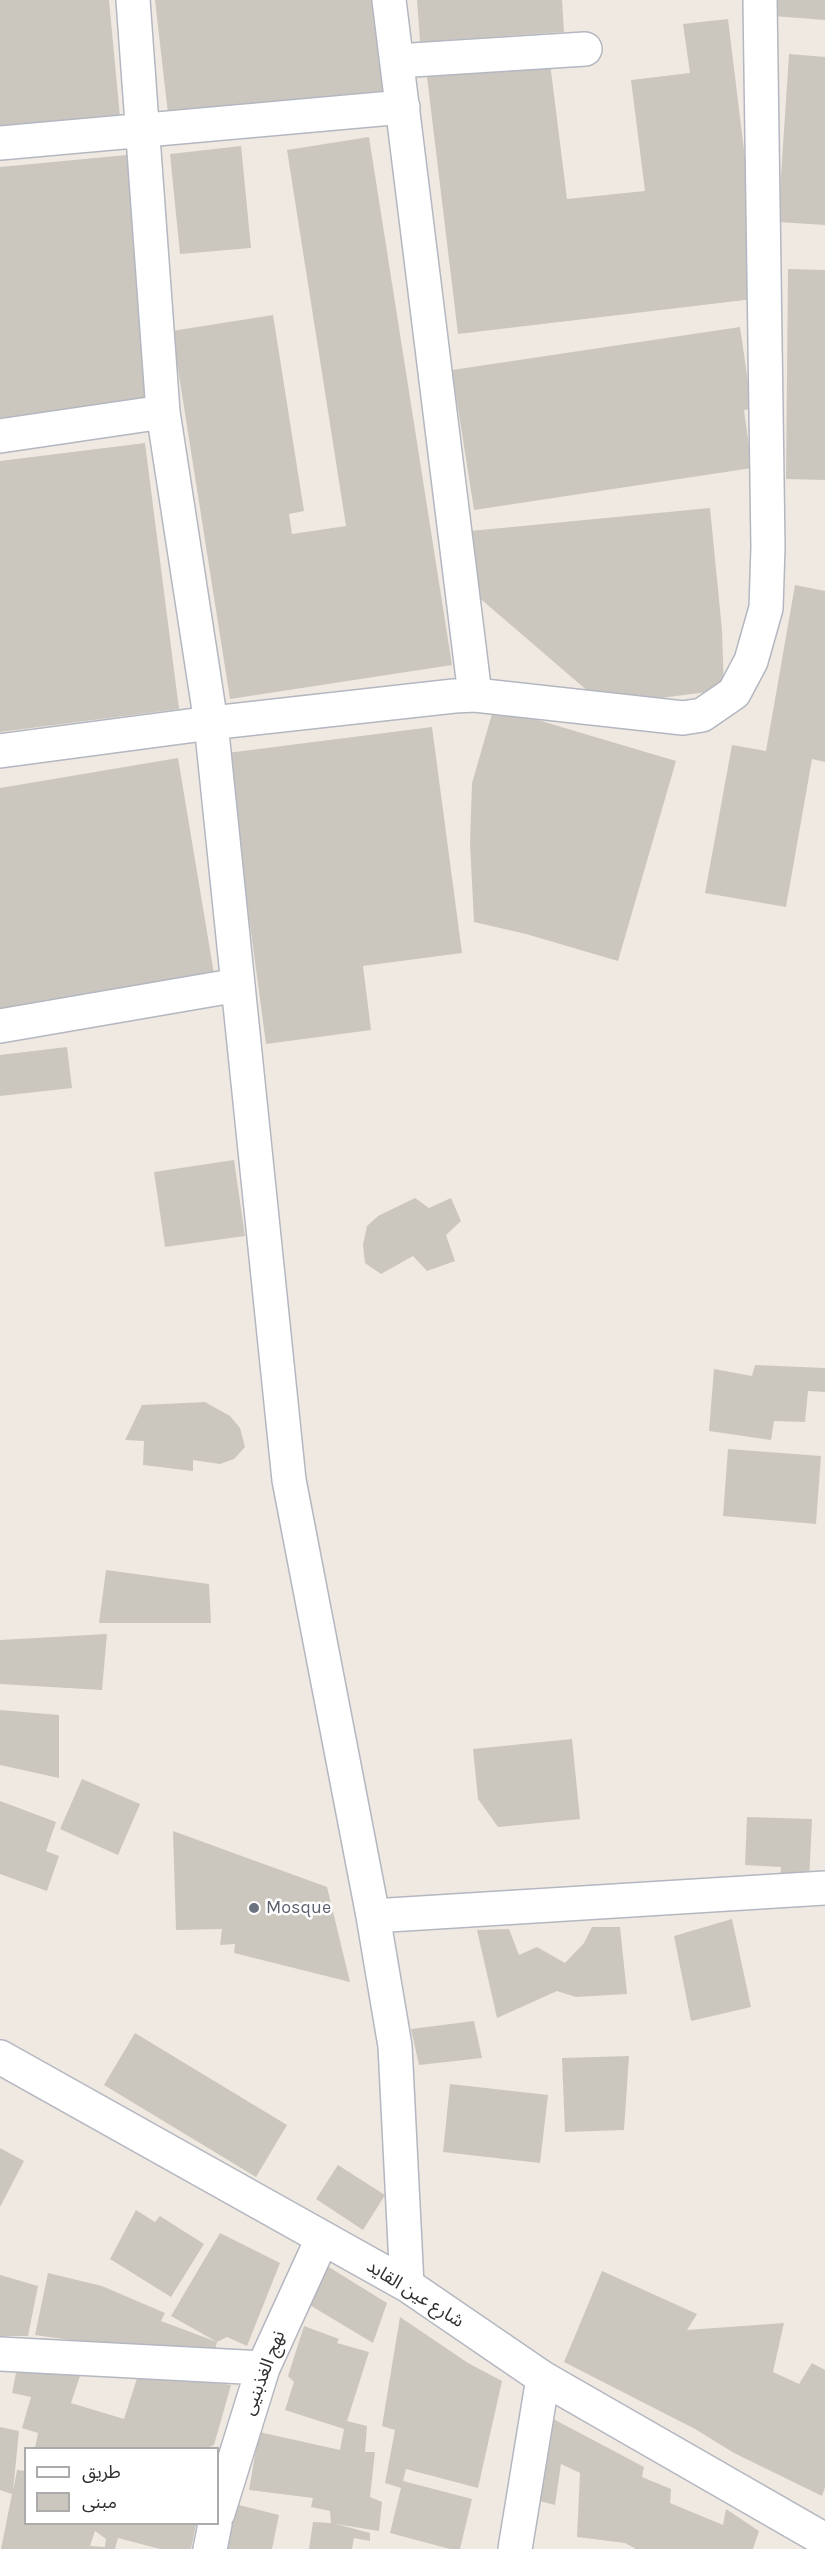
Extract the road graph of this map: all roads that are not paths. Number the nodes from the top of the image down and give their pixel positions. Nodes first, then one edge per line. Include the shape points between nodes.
1 (133, 0) edge
2 (389, 0) edge
3 (760, 0) edge
4 (585, 49) dead end
5 (397, 61) junction
6 (403, 107) junction
7 (142, 129) junction
8 (0, 143) edge
9 (163, 412) junction
10 (0, 436) edge
11 (475, 695) junction
12 (211, 723) junction
13 (0, 752) edge
14 (238, 985) junction
15 (0, 1026) edge
16 (825, 1888) edge
17 (373, 1916) junction
18 (0, 2057) edge
19 (322, 2239) junction
20 (407, 2284) junction
21 (0, 2354) edge
22 (263, 2368) junction
23 (543, 2378) junction
24 (219, 2507) edge
25 (215, 2525) edge
26 (825, 2540) edge
27 (210, 2549) edge
28 (515, 2549) edge

1 - 7 street
2 - 5 street
3 - 11 street via 768,547 766,608 751,661 734,693 702,715 683,718
4 - 5 street
5 - 6 street
6 - 7 street
6 - 11 street
7 - 8 street
7 - 9 street
9 - 10 street
9 - 12 street
11 - 12 street
12 - 13 street
12 - 14 street
14 - 15 street
14 - 17 street via 289,1480
16 - 17 street
17 - 20 street via 395,2046
18 - 19 street, شارع عين القايد
19 - 20 street, شارع عين القايد
19 - 22 street, نهج الغذبنيى
20 - 23 street, شارع عين القايد
21 - 22 street
22 - 24 street, نهج الغذبنيى
23 - 26 street, شارع عين القايد
23 - 28 street
25 - 27 street

